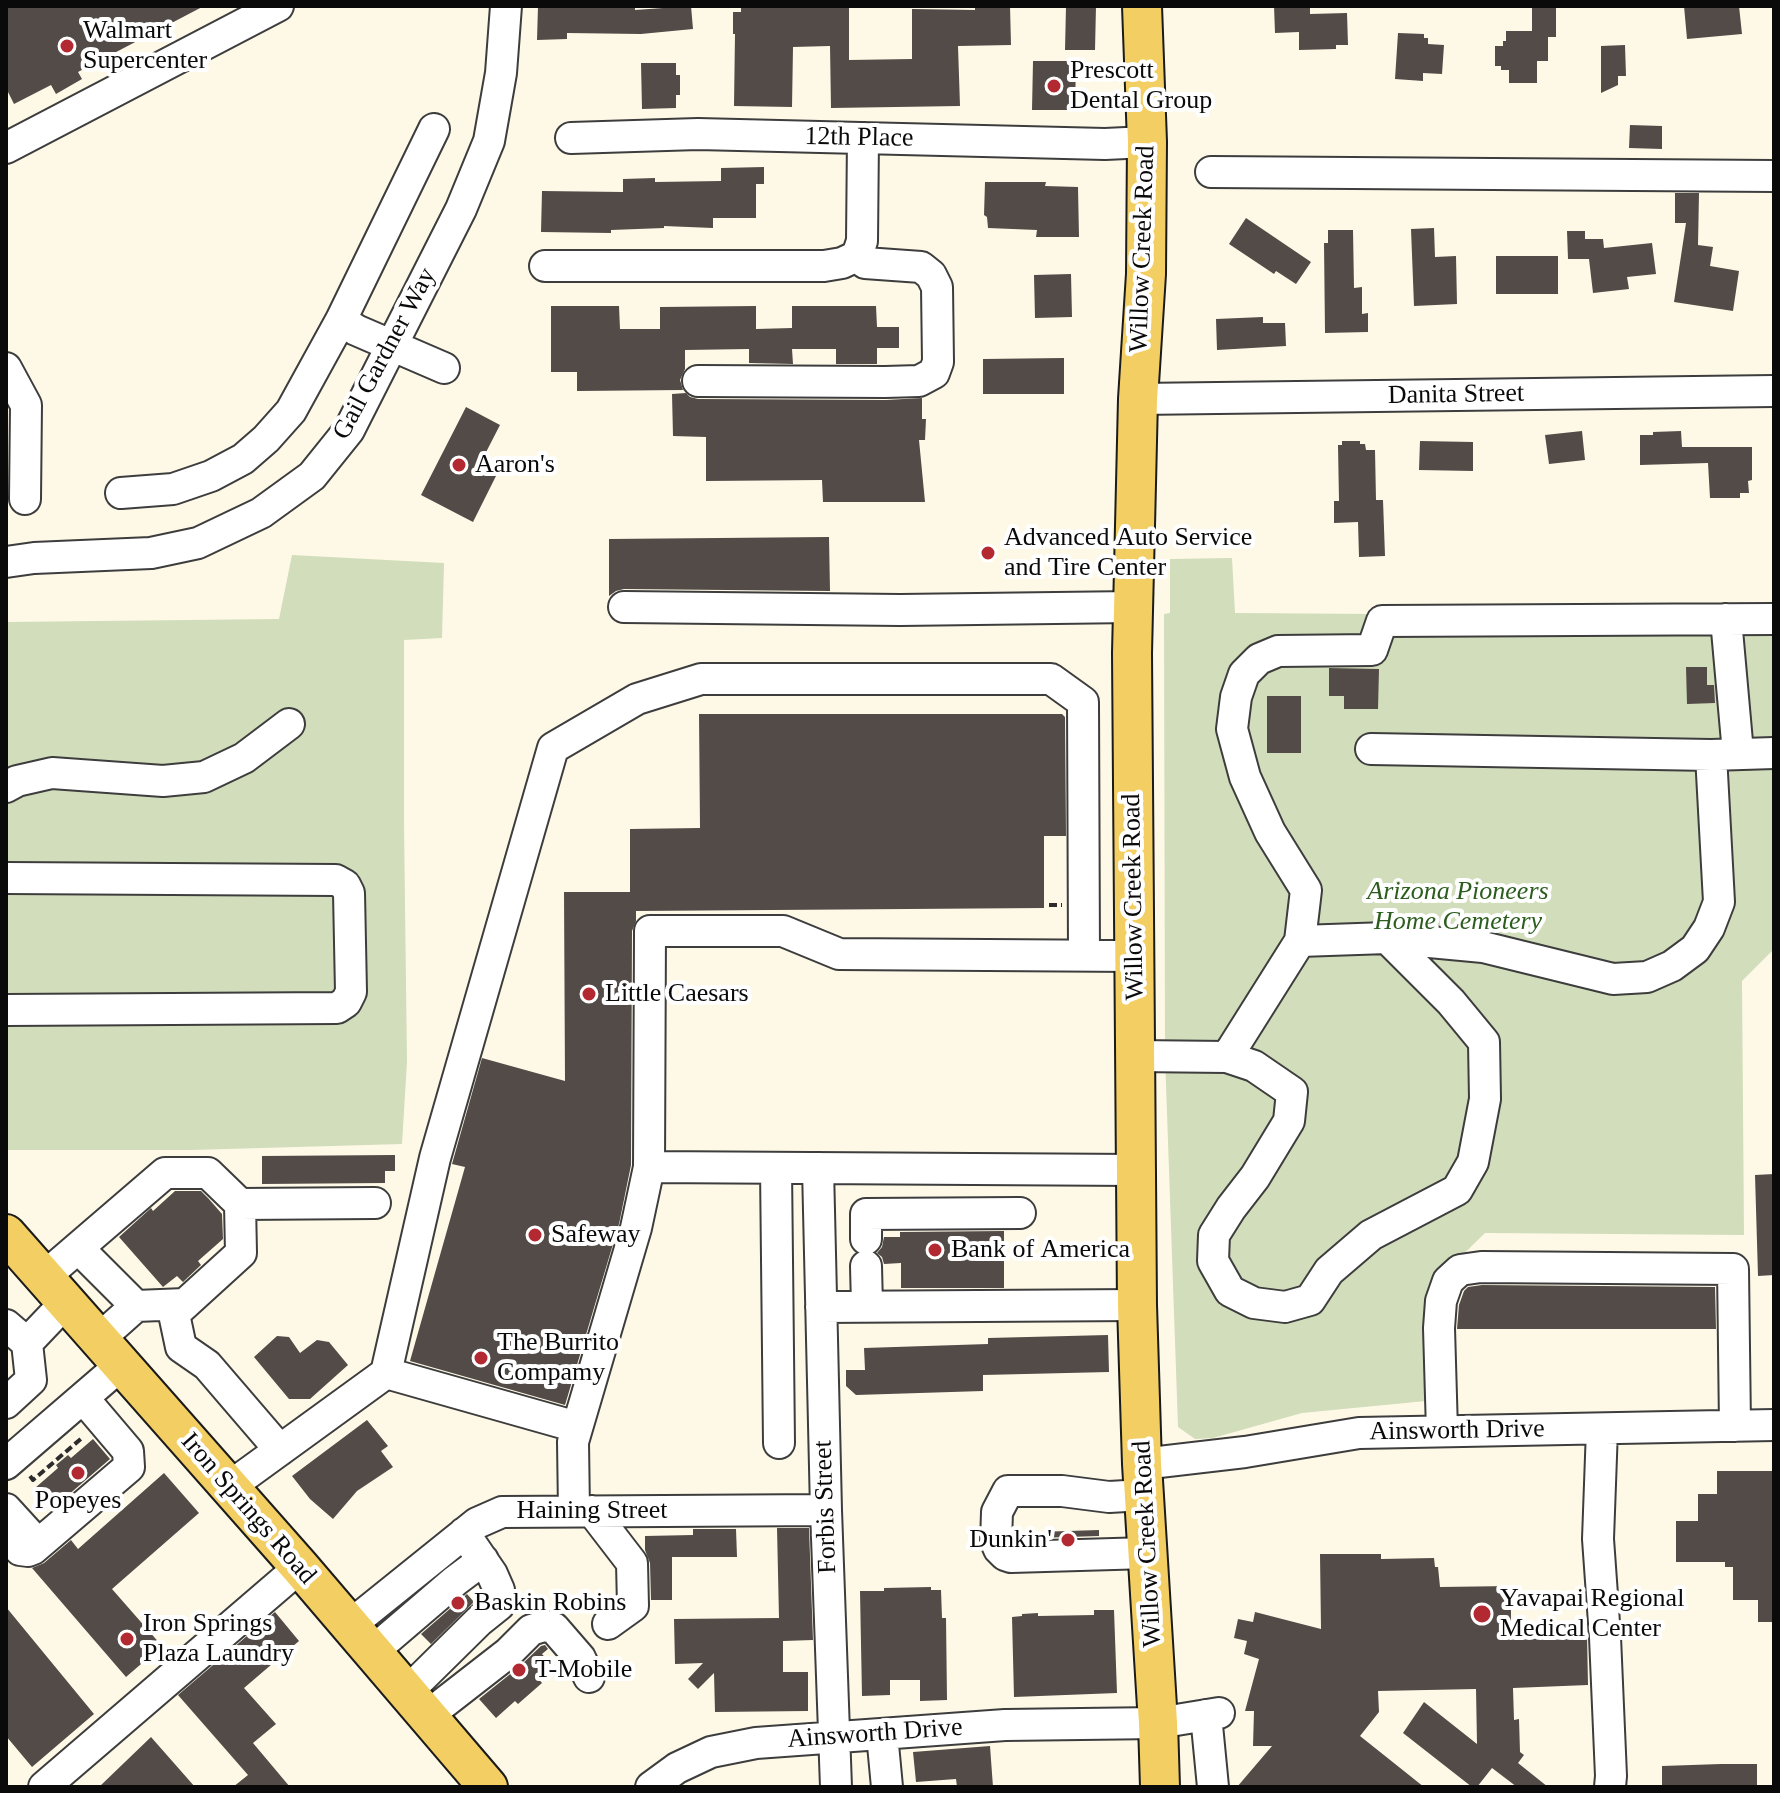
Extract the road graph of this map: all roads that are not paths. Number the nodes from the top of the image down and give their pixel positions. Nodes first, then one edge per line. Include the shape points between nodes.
1 (278, 6) edge
2 (506, 6) edge
3 (1142, 6) edge
4 (434, 129) dead end
5 (571, 138) dead end
6 (863, 138) junction
7 (1147, 142) junction
8 (6, 148) edge
9 (1211, 172) dead end
10 (1774, 176) edge
11 (857, 256) junction
12 (545, 266) dead end
13 (341, 320) junction
14 (391, 345) junction
15 (6, 368) edge
16 (444, 368) dead end
17 (698, 381) dead end
18 (1774, 391) edge
19 (1138, 399) junction
20 (121, 493) dead end
21 (34, 498) dead end
22 (6, 562) edge
23 (624, 607) dead end
24 (1133, 607) junction
25 (1726, 619) junction
26 (1774, 619) edge
27 (289, 724) dead end
28 (1371, 749) dead end
29 (1774, 753) edge
30 (1724, 754) junction
31 (6, 787) edge
32 (6, 878) edge
33 (1387, 938) junction
34 (1300, 941) junction
35 (1084, 955) junction
36 (1135, 956) junction
37 (6, 1010) edge
38 (1135, 1056) junction
39 (1227, 1057) junction
40 (649, 1167) junction
41 (776, 1168) junction
42 (818, 1168) junction
43 (1136, 1170) junction
44 (375, 1203) dead end
45 (240, 1204) junction
46 (1020, 1213) dead end
47 (776, 1227) junction
48 (819, 1227) junction
49 (9, 1242) edge
50 (78, 1248) junction
51 (55, 1290) junction
52 (185, 1304) junction
53 (1137, 1305) junction
54 (136, 1306) junction
55 (867, 1306) junction
56 (821, 1307) junction
57 (16, 1334) edge
58 (110, 1352) junction
59 (386, 1373) junction
60 (83, 1398) junction
61 (6, 1403) edge
62 (1774, 1425) edge
63 (1735, 1426) junction
64 (577, 1427) junction
65 (1602, 1429) junction
66 (1442, 1431) junction
67 (779, 1443) dead end
68 (280, 1450) junction
69 (6, 1464) edge
70 (1143, 1480) junction
71 (229, 1487) junction
72 (6, 1509) edge
73 (826, 1510) junction
74 (583, 1511) junction
75 (464, 1533) junction
76 (6, 1535) edge
77 (38, 1544) junction
78 (1148, 1553) junction
79 (483, 1560) junction
80 (300, 1567) junction
81 (608, 1624) dead end
82 (361, 1639) junction
83 (589, 1677) dead end
84 (417, 1704) junction
85 (1158, 1723) junction
86 (882, 1734) junction
87 (834, 1737) junction
88 (44, 1787) edge
89 (488, 1787) edge
90 (651, 1787) edge
91 (836, 1787) edge
92 (887, 1787) edge
93 (1160, 1787) edge
94 (1213, 1787) edge
95 (1610, 1787) edge

1 - 8 street
2 - 14 street, Gail Gardner Way via 489,141 461,209
3 - 7 main road, Willow Creek Road
4 - 13 street
5 - 6 street, 12th Place
6 - 7 street, 12th Place
6 - 11 street via 862,241
7 - 19 main road, Willow Creek Road
9 - 10 street
11 - 12 street via 824,266
11 - 17 street via 865,263 921,267 931,275 937,287 934,373 919,381
13 - 14 street
13 - 20 street via 291,411 243,459 173,489
14 - 16 street
14 - 22 street, Gail Gardner Way via 349,430 312,476 261,513 198,543 151,553
15 - 21 street via 26,405
18 - 19 street, Danita Street
19 - 24 main road, Willow Creek Road
23 - 24 street
24 - 36 main road, Willow Creek Road
25 - 26 street
25 - 30 street
25 - 34 street via 1382,621 1372,650 1278,651 1259,659 1244,674 1232,729 1245,777 1270,832 1306,890
27 - 31 street via 244,758 204,777 163,781 52,773
28 - 30 street
29 - 30 street
30 - 33 street via 1719,902 1695,949 1672,966 1647,977 1613,979 1483,947
32 - 37 street via 336,880 349,893 351,992 337,1008
33 - 34 street
33 - 39 street via 1484,1042 1485,1099 1473,1162 1457,1190 1371,1235 1329,1271 1310,1300 1285,1307 1254,1303 1230,1291 1213,1261 1214,1235 1289,1121 1292,1092 1254,1066
34 - 39 street
35 - 36 street
35 - 40 street via 839,954 783,931 650,931
35 - 59 street via 1083,702 1051,679 701,679 637,699 553,748 435,1158
36 - 38 main road, Willow Creek Road
38 - 39 street
38 - 43 main road, Willow Creek Road
40 - 41 street
40 - 64 street
41 - 42 street
41 - 47 street
42 - 43 street
42 - 48 street, Forbis Street
43 - 53 main road, Willow Creek Road
44 - 45 street
45 - 50 street via 208,1173 165,1173
45 - 52 street via 241,1253
46 - 55 street via 866,1214
47 - 48 street
47 - 67 street
48 - 56 street, Forbis Street
49 - 51 main road, Iron Springs Road
50 - 51 street
50 - 54 street
51 - 57 street
51 - 58 main road, Iron Springs Road
52 - 54 street
52 - 68 street via 174,1314 181,1347 207,1365
53 - 55 street
53 - 70 main road, Willow Creek Road
54 - 58 street
55 - 56 street
56 - 73 street, Forbis Street
57 - 61 street via 31,1380
58 - 60 street
58 - 71 main road, Iron Springs Road
59 - 64 street
59 - 68 street
60 - 69 street
60 - 77 street via 128,1451 129,1467
62 - 63 street, Ainsworth Drive
63 - 65 street, Ainsworth Drive
63 - 66 street via 1733,1269 1499,1267 1460,1270 1448,1281 1441,1301
64 - 74 street via 573,1442
65 - 66 street, Ainsworth Drive
65 - 95 street via 1598,1539
66 - 70 street, Ainsworth Drive via 1359,1433 1245,1452
68 - 71 street
70 - 78 main road, Willow Creek Road
70 - 78 street, Ainsworth Drive via 1109,1497 1008,1491 997,1512 996,1542 1011,1557
71 - 80 main road, Iron Springs Road
72 - 77 street
73 - 74 street, Haining Street
73 - 87 street, Forbis Street
74 - 75 street, Haining Street via 502,1512
74 - 81 street via 632,1563 633,1606
75 - 79 street
75 - 82 street, Haining Street
76 - 77 street via 20,1550
78 - 85 main road, Willow Creek Road
79 - 82 street
79 - 84 street via 499,1590 499,1605 428,1670
80 - 82 main road, Iron Springs Road
80 - 88 street
82 - 84 main road, Iron Springs Road
83 - 84 street via 563,1638 544,1626 531,1630 508,1653
84 - 89 main road, Iron Springs Road
85 - 86 street, Ainsworth Drive via 1005,1725
85 - 93 main road, Willow Creek Road
85 - 94 street, Ainsworth Drive via 1212,1714
86 - 87 street, Ainsworth Drive
86 - 92 street
87 - 90 street, Ainsworth Drive via 711,1752
87 - 91 street, Forbis Street

